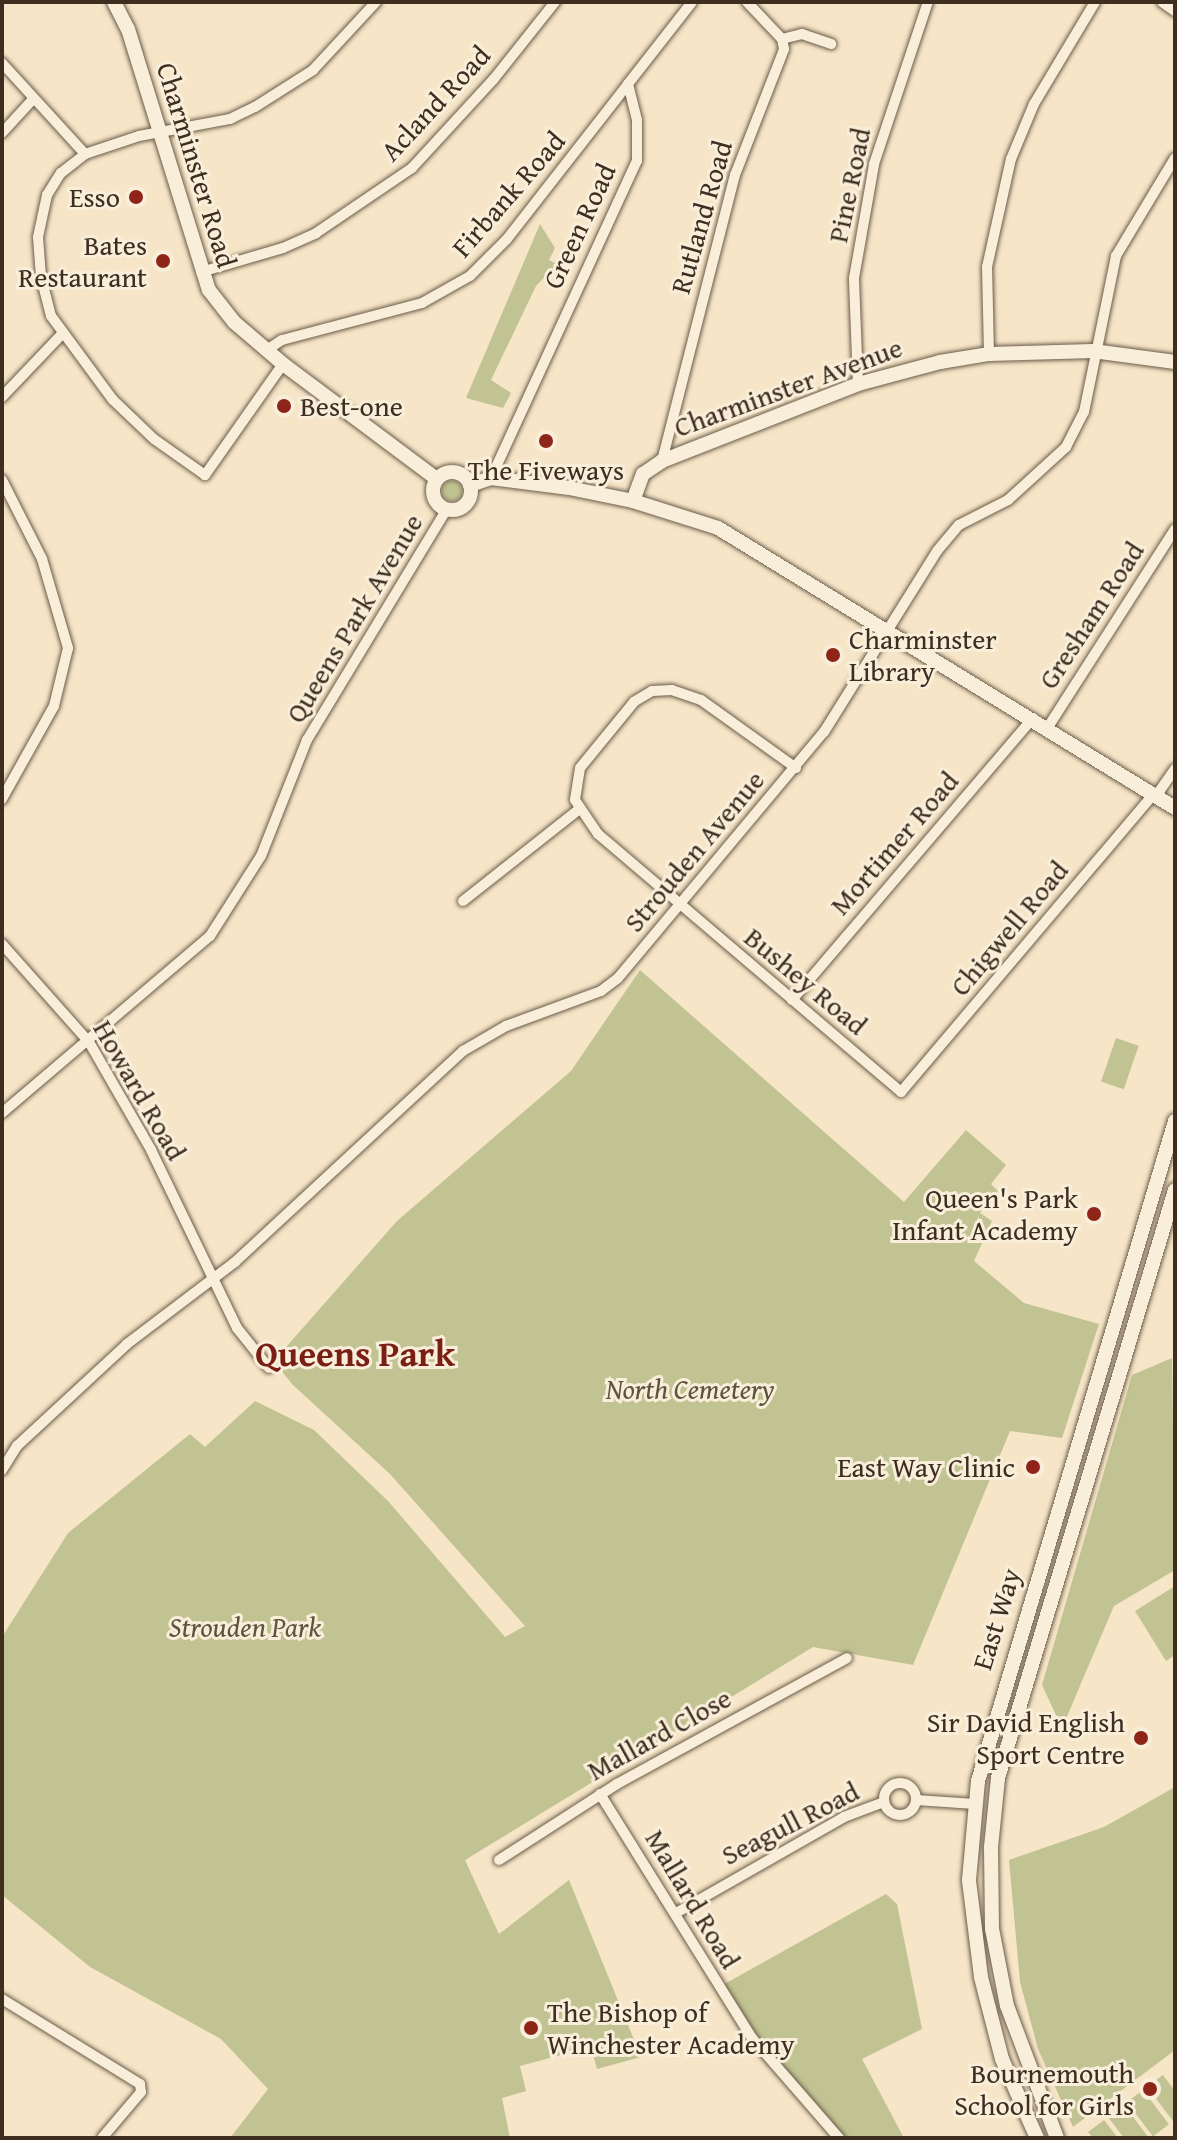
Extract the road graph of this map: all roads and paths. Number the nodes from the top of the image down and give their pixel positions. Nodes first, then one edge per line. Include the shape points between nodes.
1 (114, 2) edge
2 (376, 2) edge
3 (555, 2) edge
4 (692, 2) edge
5 (747, 2) edge
6 (928, 2) edge
7 (1095, 2) edge
8 (1162, 2) edge
9 (1175, 11) edge
10 (782, 39) junction
11 (831, 44) dead end
12 (2, 63) edge
13 (628, 84) junction
14 (33, 99) junction
15 (2, 133) edge
16 (158, 133) junction
17 (85, 154) junction
18 (1175, 158) edge
19 (201, 272) junction
20 (61, 335) junction
21 (267, 350) junction
22 (1093, 351) junction
23 (989, 354) junction
24 (1175, 362) edge
25 (283, 364) junction
26 (858, 384) junction
27 (2, 397) edge
28 (662, 461) junction
29 (491, 478) junction
30 (437, 479) junction
31 (2, 480) edge
32 (470, 485) junction
33 (633, 501) junction
34 (447, 509) junction
35 (1175, 529) edge
36 (890, 632) junction
37 (1033, 718) junction
38 (1048, 727) junction
39 (796, 768) junction
40 (1175, 769) edge
41 (1154, 795) junction
42 (2, 799) edge
43 (1175, 808) edge
44 (577, 811) junction
45 (463, 901) dead end
46 (680, 906) junction
47 (2, 944) edge
48 (792, 1000) junction
49 (89, 1042) junction
50 (901, 1092) joint
51 (2, 1113) edge
52 (1175, 1121) edge
53 (1175, 1190) edge
54 (211, 1278) junction
55 (269, 1368) dead end
56 (2, 1470) edge
57 (847, 1658) dead end
58 (600, 1794) junction
59 (916, 1800) junction
60 (884, 1802) junction
61 (975, 1804) junction
62 (499, 1860) dead end
63 (676, 1913) junction
64 (2, 1999) edge
65 (102, 2138) edge
66 (839, 2138) edge
67 (1037, 2138) edge
68 (1057, 2138) edge

1 - 16 street, Charminster Road via 128,29
2 - 16 street via 326,58 283,91 230,119
3 - 19 street, Acland Road via 412,168 316,233
4 - 13 street
5 - 10 street
6 - 26 street, Pine Road via 874,164 854,278
7 - 23 street via 1034,104 1011,159 987,267
8 - 9 street
10 - 11 street via 802,34
10 - 28 street, Rutland Road via 784,49 735,175
12 - 14 street
13 - 21 street, Firbank Road via 507,239 470,276 422,303 282,340
13 - 29 street, Green Road via 637,120 637,161
14 - 15 street
14 - 17 street
16 - 17 street
16 - 19 street, Charminster Road
17 - 20 street via 61,173 47,195 38,237 43,287
18 - 22 street, Strouden Avenue via 1116,256
19 - 21 street, Charminster Road via 234,322
20 - 25 street via 123,410 205,475
20 - 27 street
21 - 25 street, Charminster Road
22 - 23 street, Charminster Avenue
22 - 24 street, Charminster Avenue
22 - 36 street, Strouden Avenue via 1084,412 1066,447 1008,500 959,525 937,551
23 - 26 street, Charminster Avenue
25 - 30 street, Charminster Road
26 - 28 street, Charminster Avenue
28 - 33 street, Charminster Avenue via 643,474
29 - 32 street
29 - 33 street
30 - 32 street via 457,472
30 - 34 street via 434,498
31 - 42 street via 42,559 68,648 54,706
32 - 34 street via 465,504
33 - 36 street via 718,528
34 - 49 street, Queens Park Avenue via 307,740 261,856 239,896 210,936
35 - 38 street, Gresham Road
36 - 37 street
36 - 39 street, Strouden Avenue
37 - 38 street
37 - 48 street, Mortimer Road
38 - 41 street
39 - 44 street via 701,700 672,690 652,691 634,702 580,768
39 - 46 street, Strouden Avenue
40 - 41 street, Chigwell Road
41 - 43 street
41 - 50 street, Chigwell Road
44 - 45 street
44 - 46 street, Bushey Road
46 - 48 street, Bushey Road
46 - 54 street, Strouden Avenue via 601,991 506,1026 463,1051 235,1262
47 - 49 street, Howard Road
48 - 50 street, Bushey Road
49 - 51 street, Queens Park Avenue
49 - 54 street, Howard Road via 151,1150
52 - 61 street, East Way via 987,1739
53 - 68 street, East Way via 998,1778 991,1847 992,1929 1007,2006
54 - 55 street via 237,1328
54 - 56 street, Strouden Avenue via 127,1344 17,1446
57 - 58 street, Mallard Close
58 - 62 street, Mallard Close
58 - 63 street, Mallard Road
59 - 60 street, Seagull Road via 913,1810 900,1814
59 - 60 street, Seagull Road via 913,1789 901,1783 888,1790
59 - 61 street, Seagull Road
60 - 63 street, Seagull Road via 844,1817
61 - 67 street, East Way via 969,1880 981,1977 1002,2059
63 - 66 street, Mallard Road via 752,2038
64 - 65 street via 140,2084 141,2092

